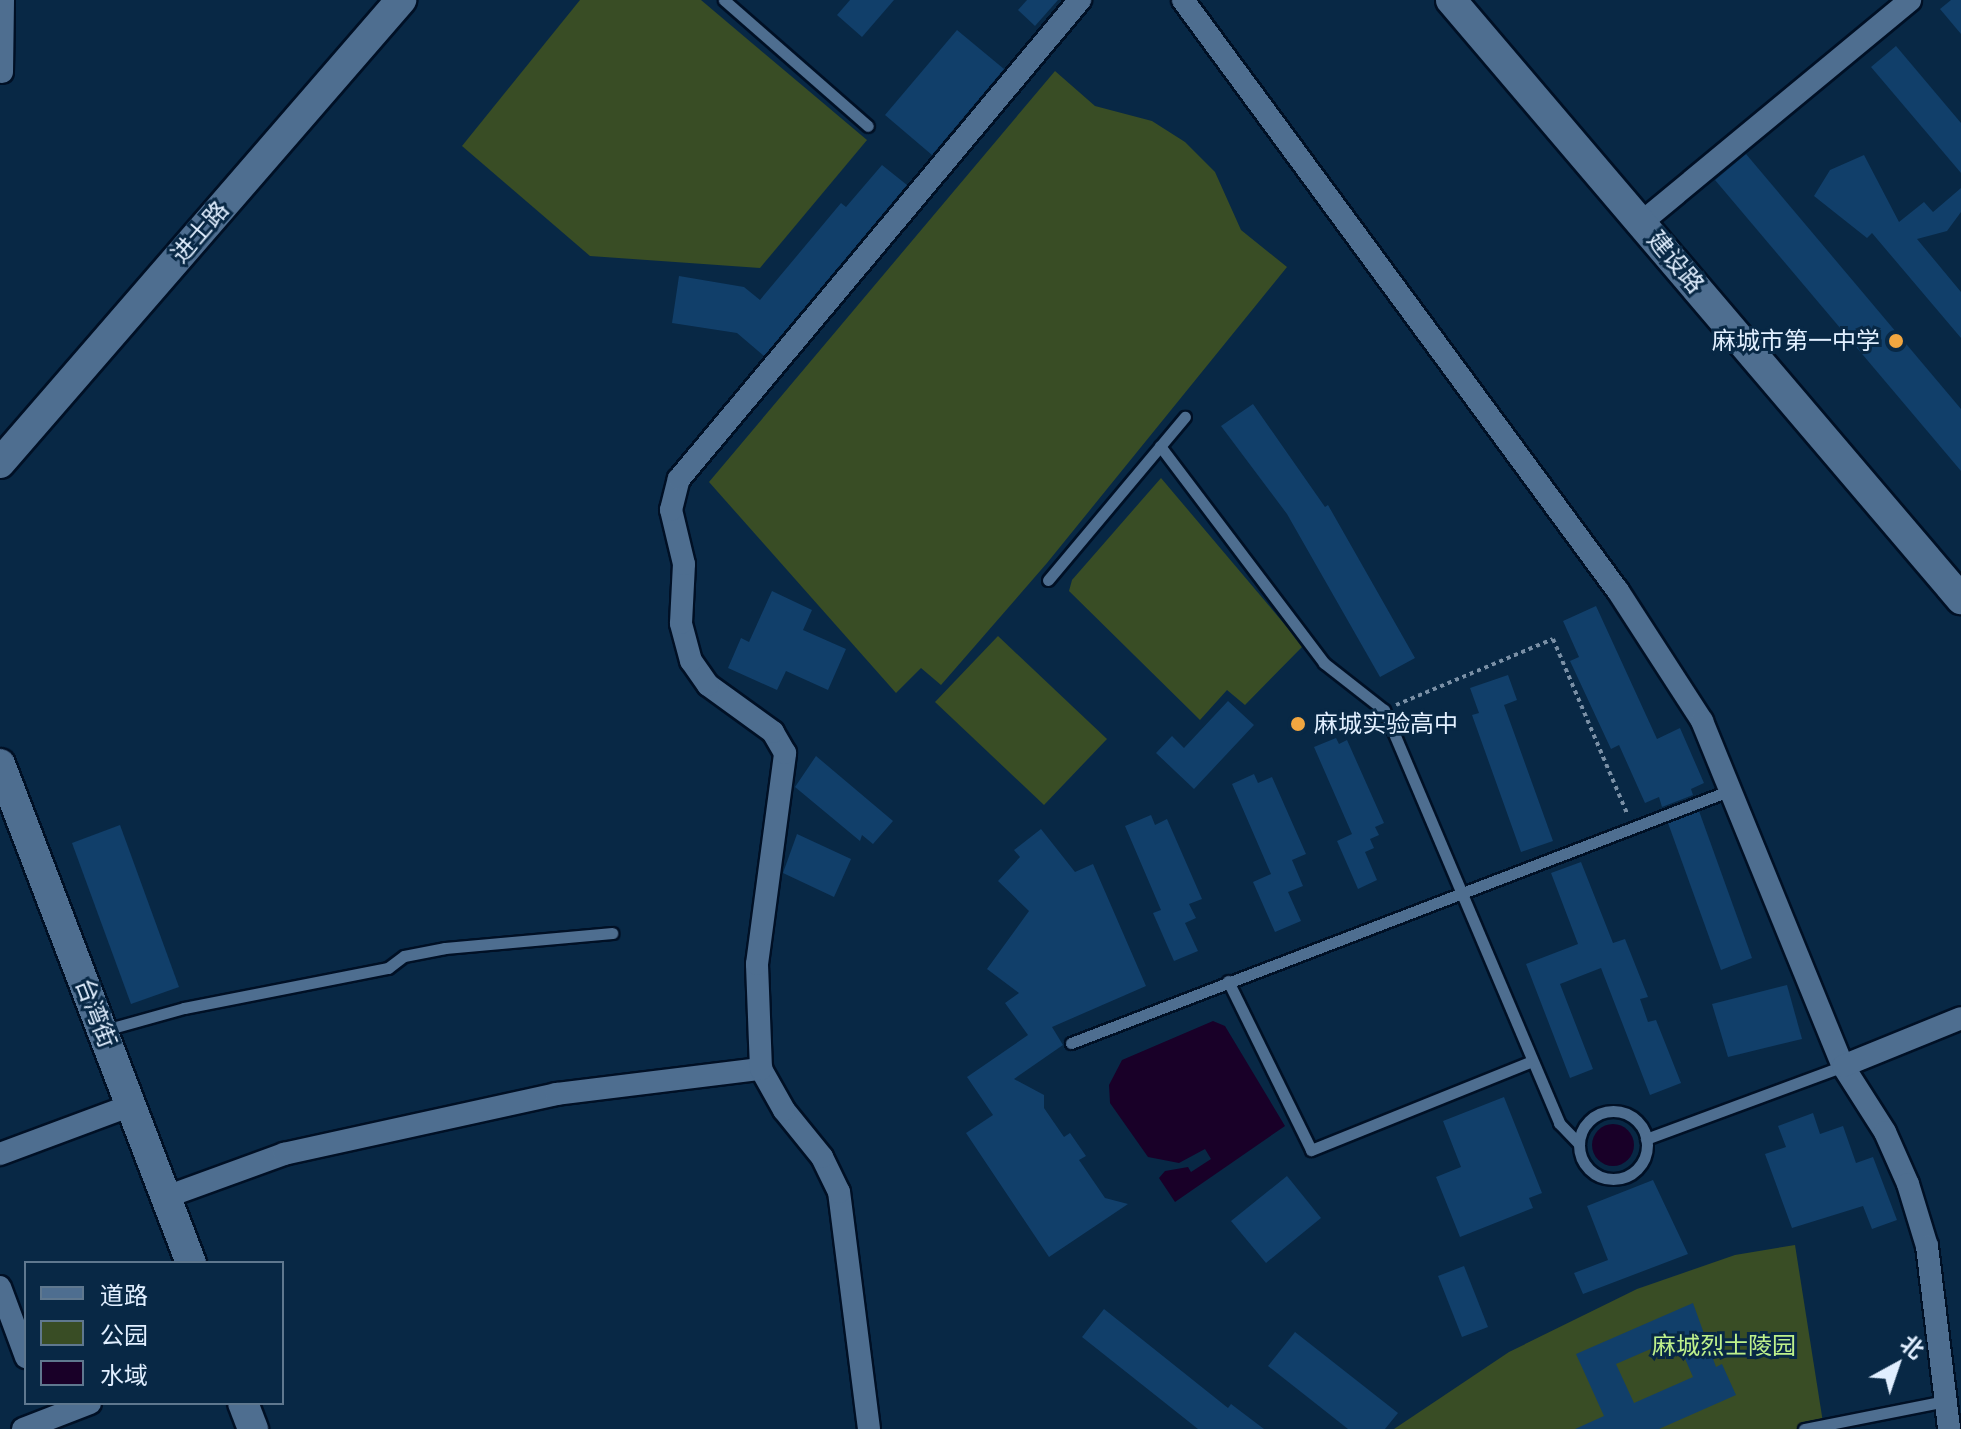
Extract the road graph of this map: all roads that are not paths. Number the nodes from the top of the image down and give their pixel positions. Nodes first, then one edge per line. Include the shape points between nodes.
1 (3, 0) edge
2 (376, 0) edge
3 (401, 0) edge
4 (724, 0) edge
5 (1080, 0) edge
6 (1183, 0) edge
7 (1451, 0) edge
8 (1910, 0) edge
9 (2, 72) dead end
10 (868, 126) dead end
11 (1642, 222) junction
12 (1185, 417) dead end
13 (0, 435) edge
14 (1160, 446) junction
15 (0, 463) edge
16 (1048, 580) dead end
17 (1961, 599) edge
18 (0, 764) edge
19 (1731, 790) junction
20 (1460, 891) junction
21 (612, 933) dead end
22 (1228, 981) junction
23 (1961, 1018) edge
24 (103, 1031) junction
25 (1071, 1043) dead end
26 (1532, 1061) junction
27 (1843, 1066) junction
28 (761, 1069) junction
29 (132, 1105) junction
30 (1646, 1139) junction
31 (1579, 1144) junction
32 (0, 1154) edge
33 (166, 1197) junction
34 (190, 1261) edge
35 (0, 1287) edge
36 (24, 1352) edge
37 (1946, 1401) junction
38 (84, 1405) edge
39 (244, 1405) edge
40 (48, 1417) edge
41 (23, 1429) edge
42 (253, 1429) edge
43 (869, 1429) edge
44 (1804, 1429) edge
45 (1949, 1429) edge

1 - 9 street
2 - 13 main road, 进士路
3 - 15 main road, 进士路
4 - 10 lane
5 - 28 street via 674,490 671,519 685,584 681,623 691,661 708,685 773,732 785,753 757,964
6 - 19 street via 1670,665 1702,721
7 - 11 main road, 建设路
8 - 11 street
11 - 17 main road, 建设路
12 - 14 lane
14 - 16 lane
14 - 20 lane via 1324,663 1384,710
18 - 24 main road, 台湾街
19 - 20 lane
19 - 27 street
20 - 22 lane
20 - 26 lane
21 - 24 lane via 404,956 388,968 184,1008
22 - 25 lane
22 - 26 lane via 1311,1150
23 - 27 street
24 - 29 main road, 台湾街
26 - 31 lane via 1559,1123
27 - 30 lane
27 - 37 street via 1885,1132 1927,1246
28 - 33 street via 556,1094 284,1154
28 - 43 street via 784,1110 822,1157 839,1192
29 - 32 street
29 - 33 main road, 台湾街
30 - 31 lane via 1638,1122 1614,1111 1590,1121
30 - 31 lane via 1644,1159 1636,1170 1612,1180 1588,1169
33 - 34 main road, 台湾街
35 - 36 street
37 - 44 lane
37 - 45 street
38 - 40 street
39 - 42 main road
40 - 41 street

